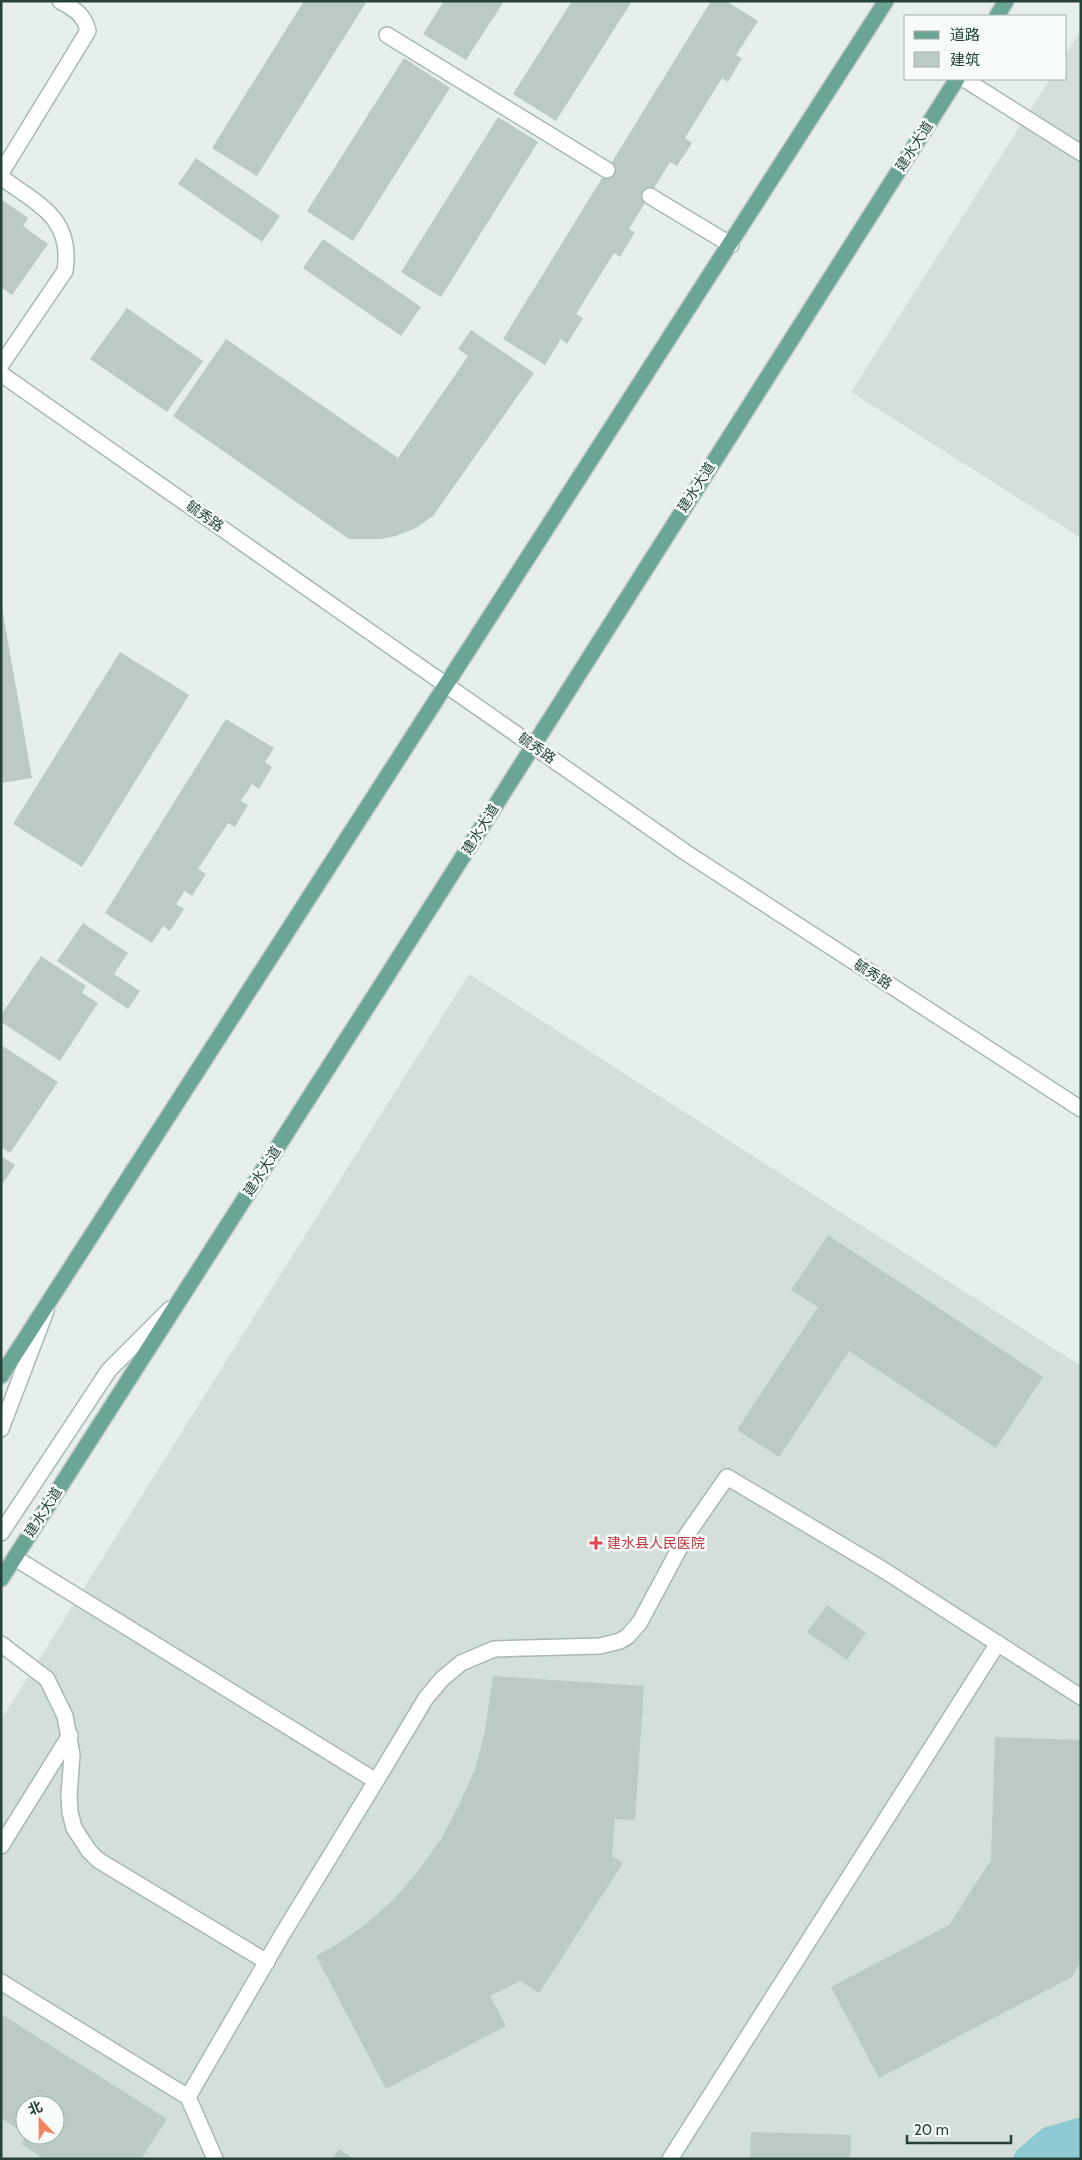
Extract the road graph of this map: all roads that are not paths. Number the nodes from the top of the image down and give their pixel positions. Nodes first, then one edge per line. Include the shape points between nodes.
1 (60, 1) edge
2 (886, 1) edge
3 (1006, 1) edge
4 (998, 15) edge
5 (387, 35) dead end
6 (956, 80) edge
7 (966, 80) edge
8 (1081, 153) edge
9 (607, 170) dead end
10 (1, 173) edge
11 (1, 177) edge
12 (650, 196) dead end
13 (731, 245) junction
14 (1, 365) edge
15 (1, 374) edge
16 (447, 685) junction
17 (533, 746) junction
18 (1081, 1109) edge
19 (52, 1297) junction
20 (181, 1298) junction
21 (1, 1376) edge
22 (1, 1429) edge
23 (1, 1532) edge
24 (15, 1558) junction
25 (1, 1579) edge
26 (998, 1643) junction
27 (1, 1644) edge
28 (1081, 1697) edge
29 (70, 1735) junction
30 (376, 1780) junction
31 (1, 1846) edge
32 (267, 1962) junction
33 (1, 1982) edge
34 (188, 2097) junction
35 (215, 2159) edge
36 (670, 2159) edge

1 - 10 street via 81,13 88,31
2 - 13 main road
3 - 4 main road
5 - 9 street
6 - 17 main road, 建水大道
7 - 8 street
11 - 14 street via 56,219 64,238 67,258 65,270
12 - 13 street
13 - 16 main road
15 - 16 street, 毓秀路
16 - 17 street, 毓秀路
16 - 19 main road
17 - 18 street, 毓秀路 via 685,852
17 - 20 main road, 建水大道
19 - 21 main road
19 - 22 street
20 - 23 street via 109,1370
20 - 24 main road, 建水大道
24 - 25 main road, 建水大道
24 - 30 street
26 - 28 street
26 - 30 street via 882,1569 727,1477 686,1536 640,1622 628,1636 600,1646 494,1649 461,1664 426,1698
26 - 36 street
27 - 29 street via 48,1679
29 - 31 street
29 - 32 street via 70,1812 74,1828 89,1851 98,1860
30 - 32 street
32 - 34 street
33 - 34 street
34 - 35 street

